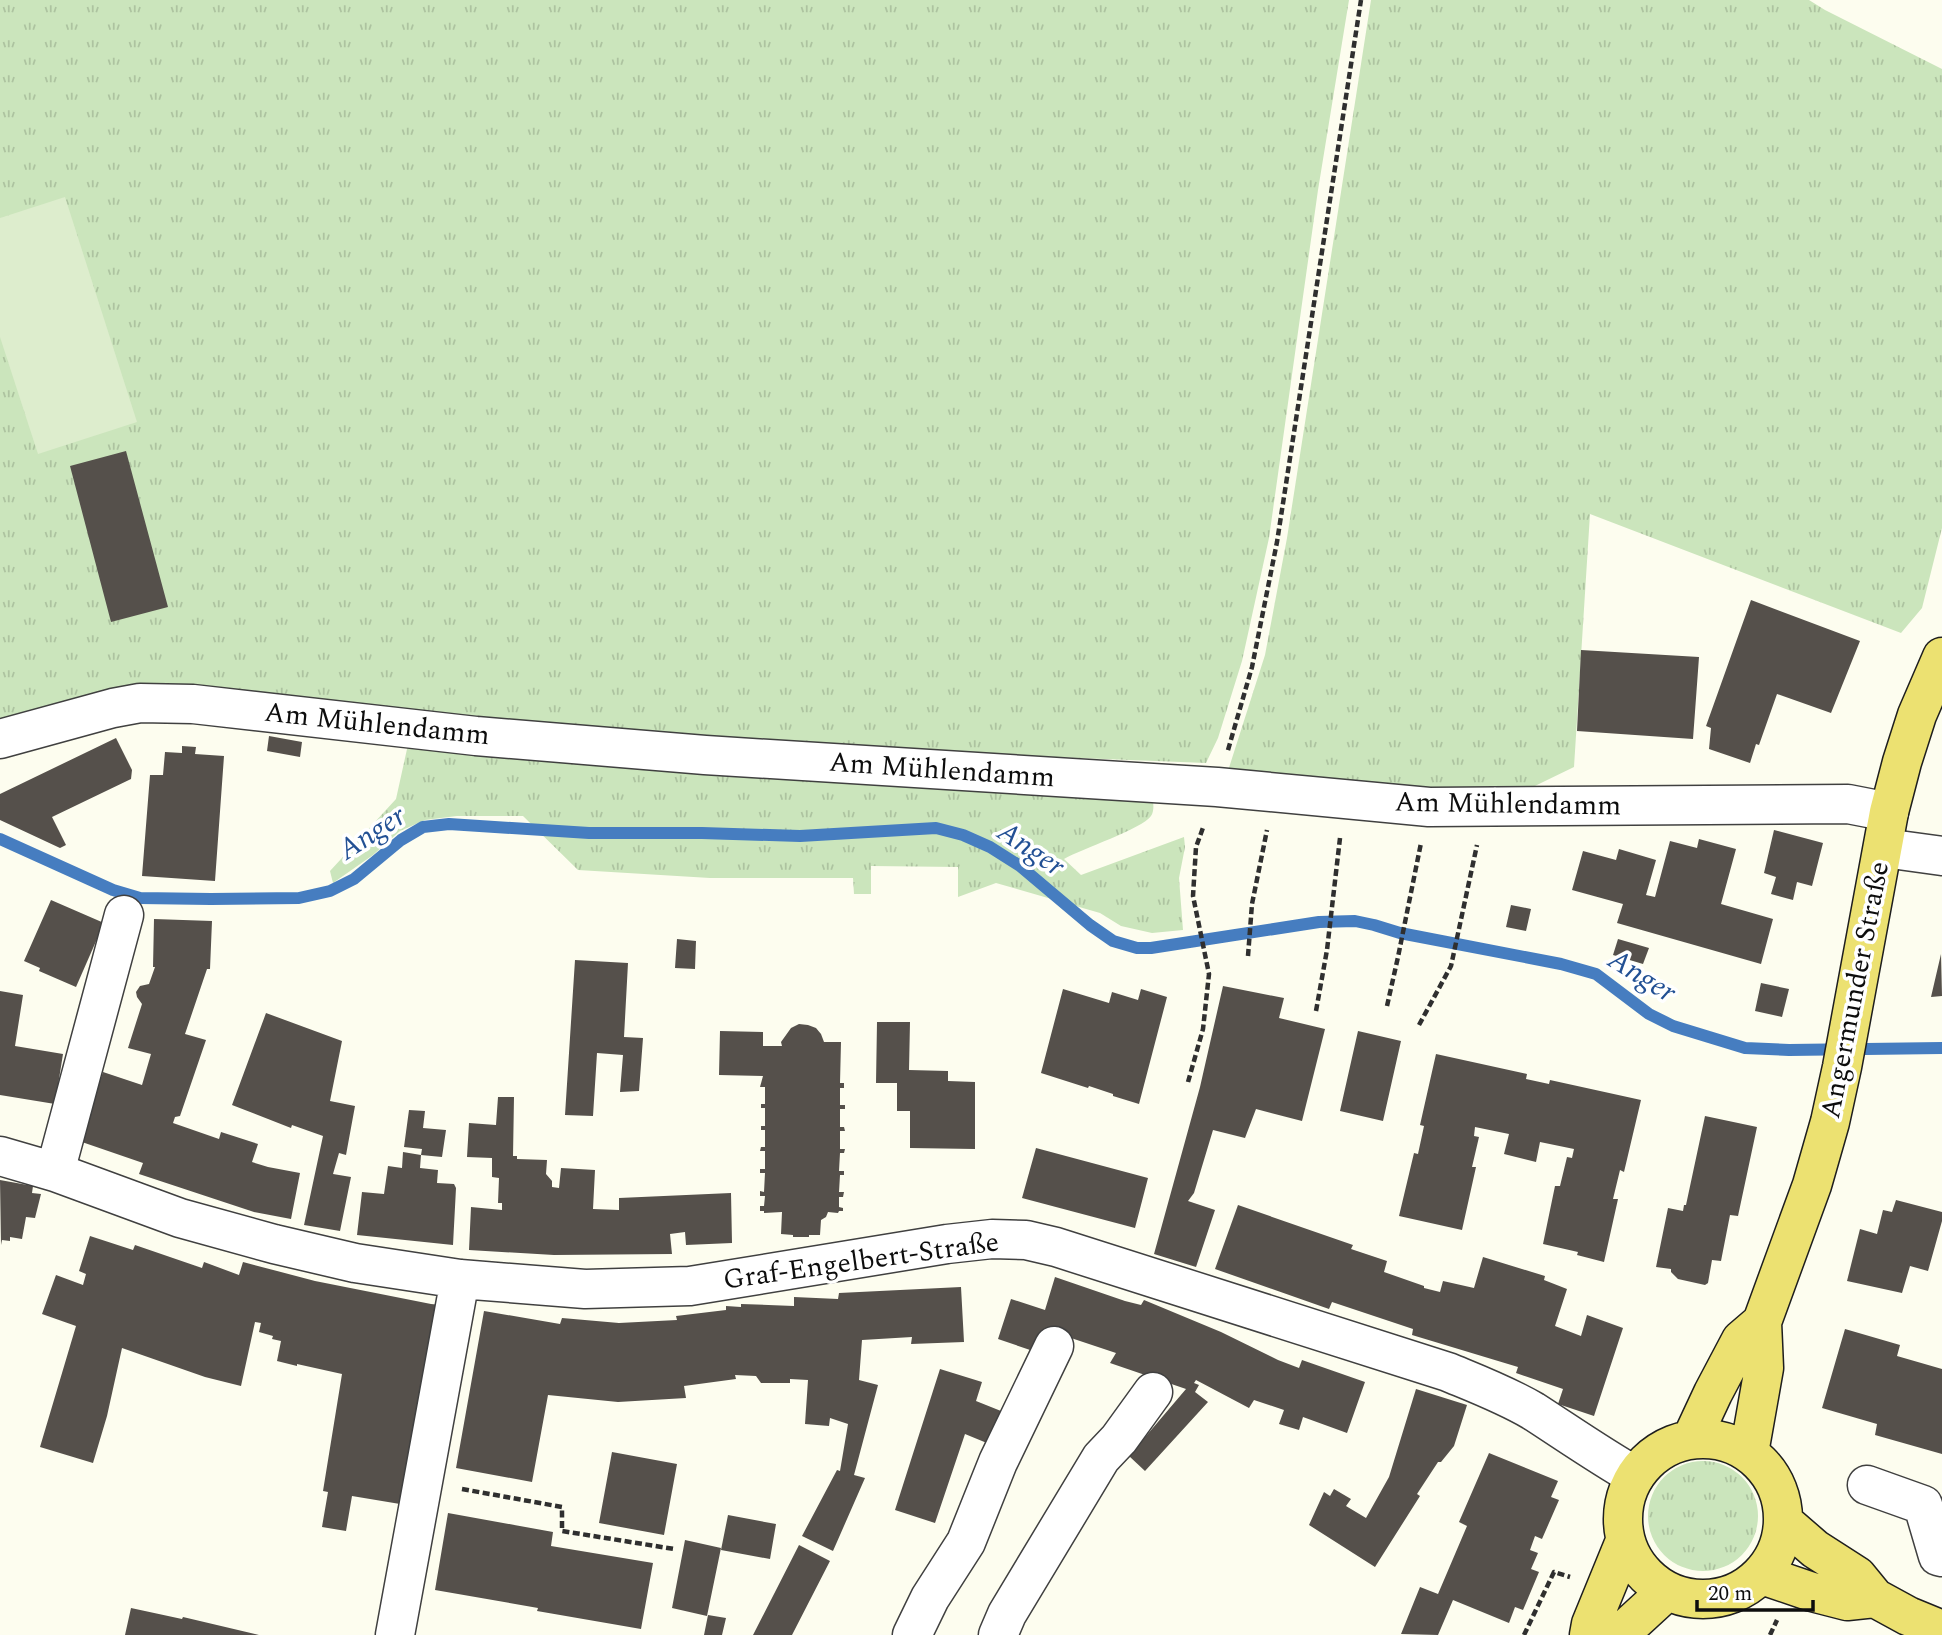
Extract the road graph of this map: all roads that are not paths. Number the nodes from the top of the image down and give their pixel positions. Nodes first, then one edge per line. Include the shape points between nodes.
1 (1942, 657) edge
2 (0, 739) edge
3 (1887, 830) junction
4 (1942, 856) edge
5 (124, 915) dead end
6 (0, 1156) edge
7 (55, 1172) junction
8 (460, 1279) junction
9 (1762, 1322) junction
10 (1054, 1346) dead end
11 (1153, 1392) dead end
12 (1692, 1438) junction
13 (1749, 1453) junction
14 (1635, 1475) junction
15 (1867, 1485) dead end
16 (1785, 1524) junction
17 (1625, 1541) junction
18 (1942, 1557) edge
19 (1762, 1575) junction
20 (1667, 1591) junction
21 (1875, 1598) junction
22 (1942, 1630) edge
23 (395, 1635) edge
24 (912, 1635) edge
25 (998, 1635) edge
26 (1589, 1635) edge
27 (1619, 1635) edge

1 - 3 main road, Angermunder Straße via 1913,726
2 - 3 street, Am Mühlendamm via 113,708 160,702 476,736 1217,787 1429,807 1848,804
3 - 4 street, Am Mühlendamm
3 - 9 main road, Angermunder Straße via 1830,1122
5 - 7 street
6 - 7 street, Graf-Engelbert-Straße
7 - 8 street, Graf-Engelbert-Straße via 180,1218 274,1244
8 - 14 street, Graf-Engelbert-Straße via 585,1289 690,1286 947,1244 992,1238 1026,1240 1448,1372 1495,1391
8 - 23 street
9 - 12 main road, Angermunder Straße via 1741,1340
9 - 13 main road, Angermunder Straße via 1764,1368
10 - 24 street via 998,1462 966,1542
11 - 25 street via 1101,1458
12 - 13 main road via 1720,1440
12 - 14 main road via 1653,1456
13 - 16 main road via 1777,1488
14 - 17 main road via 1626,1496
15 - 18 street via 1923,1505
16 - 19 main road
16 - 21 main road via 1857,1576
17 - 20 main road via 1634,1561
17 - 26 main road
19 - 20 main road via 1722,1597 1694,1599
19 - 21 main road via 1847,1601
20 - 27 main road
21 - 22 main road

